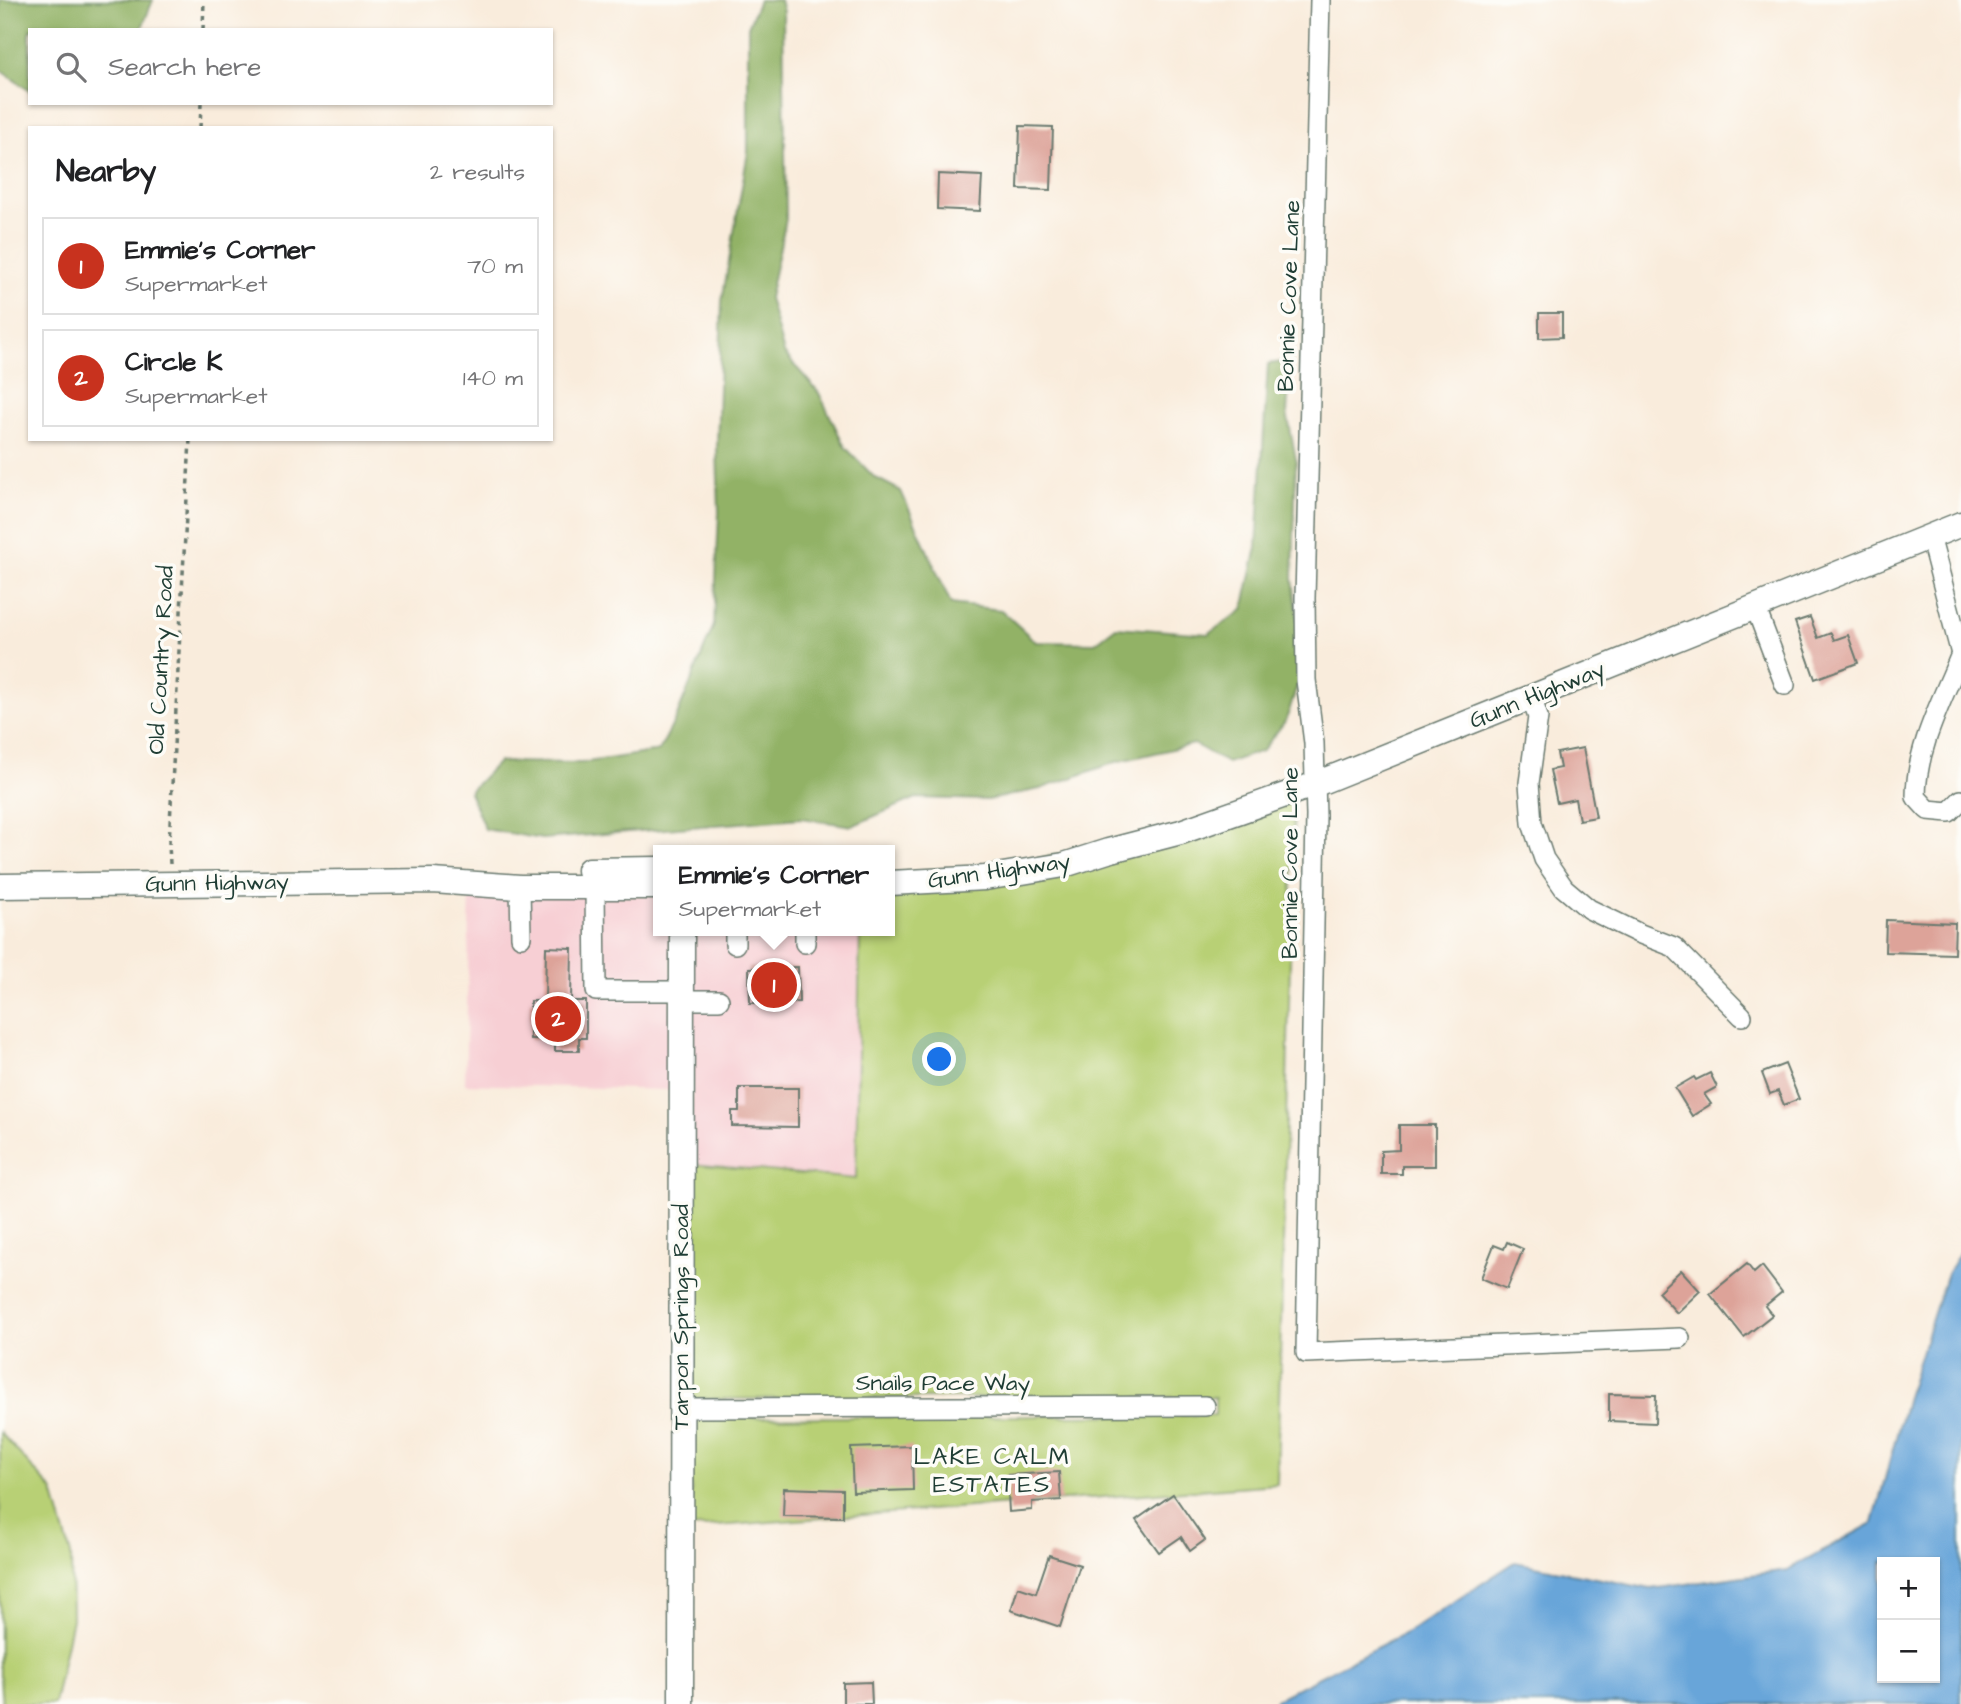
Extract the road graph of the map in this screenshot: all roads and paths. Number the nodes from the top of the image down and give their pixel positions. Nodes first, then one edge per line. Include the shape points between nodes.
1 (204, 0) edge
2 (1320, 0) edge
3 (203, 28) edge
4 (201, 105) edge
5 (200, 126) edge
6 (188, 441) edge
7 (1961, 524) edge
8 (1930, 536) junction
9 (1755, 606) junction
10 (1961, 654) edge
11 (1785, 685) dead end
12 (1531, 697) junction
13 (1316, 783) junction
14 (1961, 800) edge
15 (1108, 851) junction
16 (895, 866) edge
17 (653, 869) edge
18 (433, 881) junction
19 (895, 883) edge
20 (171, 884) junction
21 (0, 886) edge
22 (520, 887) junction
23 (595, 887) junction
24 (653, 887) edge
25 (682, 936) edge
26 (521, 937) dead end
27 (682, 995) junction
28 (719, 1000) dead end
29 (1742, 1016) dead end
30 (1680, 1338) dead end
31 (1205, 1406) dead end
32 (681, 1408) junction
33 (681, 1704) edge

1 - 3 path
2 - 13 street, Bonnie Cove Lane via 1305,598 1306,680
4 - 5 path
6 - 20 path, Old Country Road via 169,843
7 - 8 main road, Gunn Highway
8 - 9 main road, Gunn Highway
8 - 10 street
9 - 11 street
9 - 12 main road, Gunn Highway
10 - 14 street via 1927,739 1916,775 1916,797 1928,810 1949,812
12 - 13 main road, Gunn Highway
12 - 29 street via 1538,717 1532,750 1532,822 1544,859 1564,888 1589,908 1674,947
13 - 15 main road, Gunn Highway via 1181,832
13 - 30 street, Bonnie Cove Lane via 1306,1353
15 - 16 main road, Gunn Highway
15 - 19 main road, Gunn Highway via 1023,873
17 - 18 main road, Gunn Highway
18 - 20 main road, Gunn Highway
18 - 22 main road, Gunn Highway
20 - 21 main road, Gunn Highway
22 - 23 main road, Gunn Highway
22 - 26 street
23 - 24 main road, Gunn Highway
23 - 27 street via 596,991
25 - 27 main road, Tarpon Springs Road
27 - 28 street
27 - 32 main road, Tarpon Springs Road
31 - 32 street, Snails Pace Way
32 - 33 main road, Tarpon Springs Road

